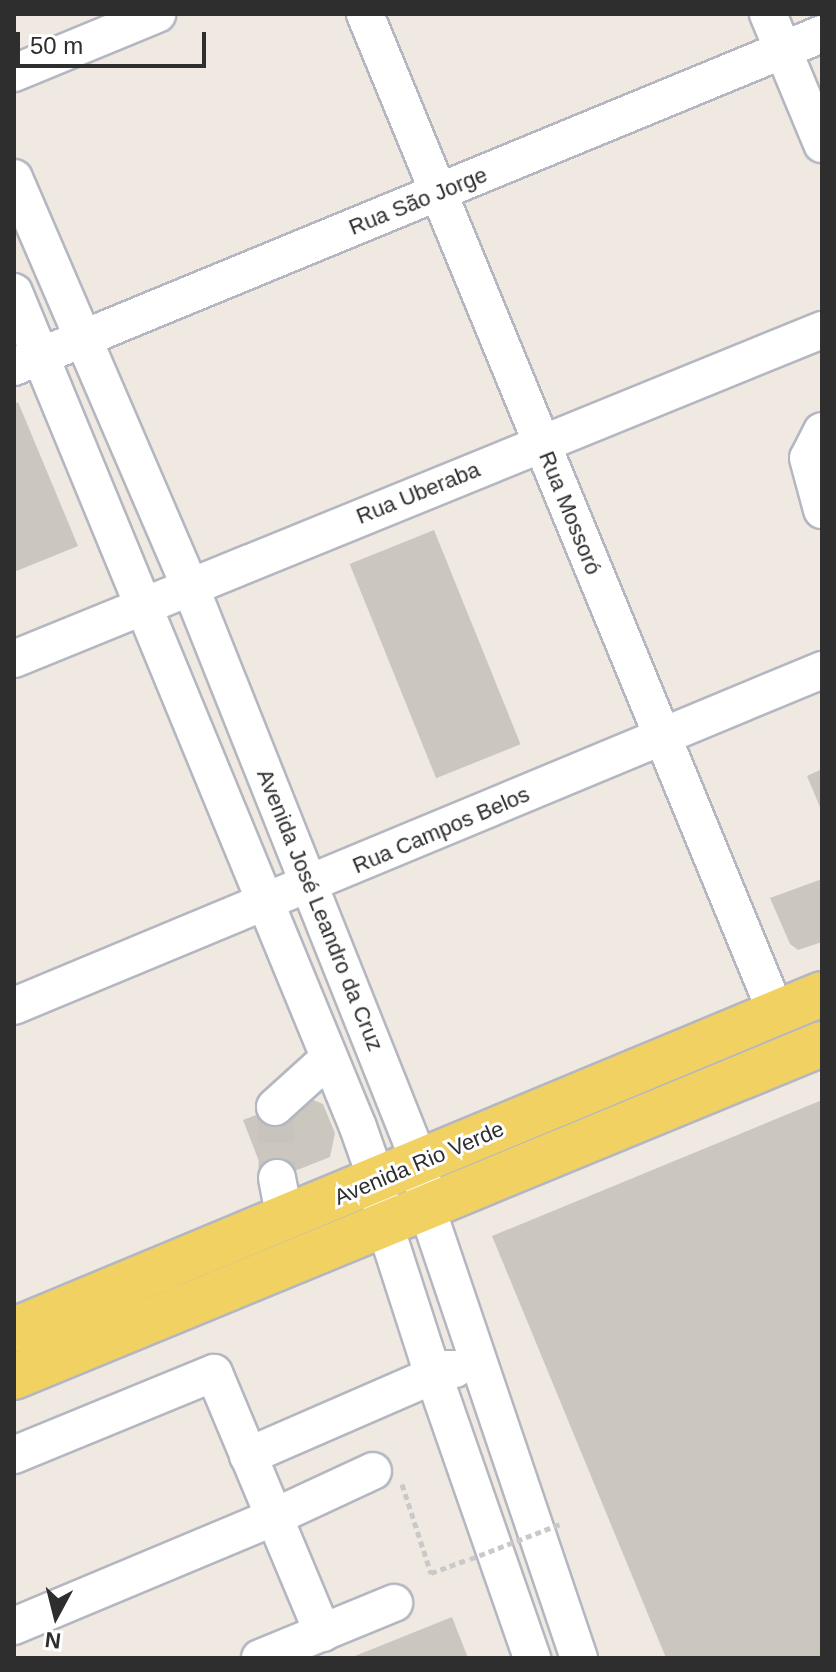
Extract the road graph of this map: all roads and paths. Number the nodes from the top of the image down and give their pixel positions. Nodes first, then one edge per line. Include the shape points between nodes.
1 (157, 14) edge
2 (365, 14) edge
3 (768, 14) edge
4 (822, 34) edge
5 (783, 51) junction
6 (14, 73) edge
7 (822, 144) edge
8 (14, 178) edge
9 (439, 192) junction
10 (14, 292) edge
11 (822, 330) edge
12 (81, 338) junction
13 (27, 362) edge
14 (822, 431) edge
15 (542, 443) junction
16 (822, 510) edge
17 (190, 586) junction
18 (143, 605) junction
19 (14, 659) edge
20 (822, 670) edge
21 (661, 738) junction
22 (311, 884) junction
23 (264, 903) junction
24 (822, 994) edge
25 (14, 1006) edge
26 (776, 1012) junction
27 (822, 1044) edge
28 (329, 1058) junction
29 (275, 1107) dead end
30 (420, 1163) junction
31 (377, 1181) junction
32 (427, 1209) junction
33 (385, 1226) junction
34 (14, 1330) edge
35 (434, 1375) junction
36 (14, 1377) edge
37 (502, 1433) junction
38 (14, 1455) edge
39 (248, 1456) junction
40 (387, 1478) joint
41 (274, 1517) junction
42 (563, 1523) dead end
43 (394, 1603) dead end
44 (14, 1626) edge
45 (323, 1633) junction
46 (262, 1657) edge
47 (532, 1658) edge
48 (579, 1658) edge

1 - 6 street
2 - 9 street, Rua Mossoró
3 - 5 street
4 - 5 street, Rua São Jorge
5 - 7 street
5 - 9 street, Rua São Jorge
8 - 12 street, Avenida José Leandro da Cruz
9 - 12 street, Rua São Jorge
9 - 15 street, Rua Mossoró
10 - 13 street
11 - 15 street, Rua Uberaba
12 - 13 street, Rua São Jorge
12 - 17 street, Avenida José Leandro da Cruz
13 - 18 street
14 - 16 street via 808,458
15 - 17 street, Rua Uberaba
15 - 21 street, Rua Mossoró
17 - 18 street, Rua Uberaba
17 - 22 street, Avenida José Leandro da Cruz
18 - 19 street, Rua Uberaba
18 - 23 street
20 - 21 street, Rua Campos Belos
21 - 22 street, Rua Campos Belos
21 - 26 street, Rua Mossoró
22 - 23 street, Rua Campos Belos
22 - 30 street, Avenida José Leandro da Cruz
23 - 25 street, Rua Campos Belos
23 - 28 street
24 - 26 main road, Avenida Rio Verde
26 - 30 main road, Avenida Rio Verde
27 - 32 main road, Avenida Rio Verde
28 - 29 street
28 - 31 street
30 - 31 main road, Avenida Rio Verde
30 - 32 street, Avenida José Leandro da Cruz
31 - 33 street
31 - 34 main road, Avenida Rio Verde via 281,1199
32 - 33 main road, Avenida Rio Verde
32 - 37 street, Avenida José Leandro da Cruz
33 - 35 street
33 - 36 main road, Avenida Rio Verde
35 - 37 street via 458,1371 479,1429
35 - 39 street
35 - 47 street
37 - 48 street, Avenida José Leandro da Cruz
38 - 39 street via 214,1373
39 - 41 street
40 - 41 street
40 - 42 path, bridge via 431,1573
41 - 44 street
41 - 45 street
43 - 45 street
45 - 46 street

